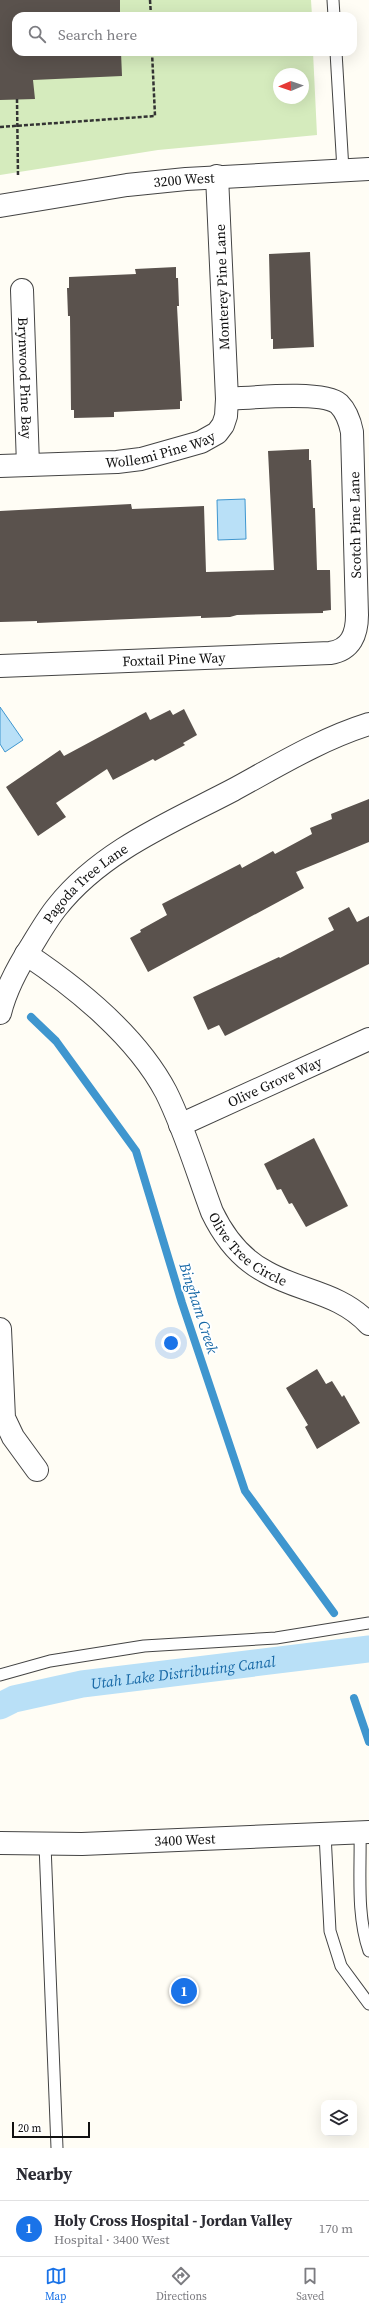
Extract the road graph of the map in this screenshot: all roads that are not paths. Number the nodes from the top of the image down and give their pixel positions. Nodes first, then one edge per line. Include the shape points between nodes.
1 (333, 0) edge
2 (334, 12) edge
3 (336, 56) edge
4 (369, 169) edge
5 (343, 170) junction
6 (217, 176) junction
7 (0, 206) edge
8 (22, 290) dead end
9 (227, 399) junction
10 (28, 465) junction
11 (0, 466) edge
12 (346, 647) joint
13 (0, 666) edge
14 (369, 724) edge
15 (26, 954) junction
16 (0, 1013) edge
17 (369, 1039) edge
18 (180, 1125) junction
19 (369, 1324) edge
20 (0, 1328) edge
21 (37, 1470) dead end
22 (369, 1624) edge
23 (0, 1675) edge
24 (365, 1832) edge
25 (325, 1834) junction
26 (0, 1843) edge
27 (45, 1845) junction
28 (369, 1951) edge
29 (369, 2004) edge
30 (57, 2148) edge

1 - 2 lane
3 - 5 lane
4 - 5 street, 3200 West
5 - 6 street, 3200 West
6 - 7 street, 3200 West via 127,185
6 - 9 street, Monterey Pine Lane
8 - 10 street, Brynwood Pine Bay
9 - 10 street, Wollemi Pine Way via 223,425 217,433 201,442 117,462
9 - 12 street, Scotch Pine Lane via 318,396 338,404 350,421 357,624 356,633
10 - 11 street, Wollemi Pine Way
12 - 13 street, Foxtail Pine Way via 330,653
14 - 15 street, Pagoda Tree Lane via 319,743 131,845 92,872 73,889 57,906
15 - 16 street, Pagoda Tree Lane
15 - 18 street via 64,980 135,1048 166,1092
17 - 18 street, Olive Grove Way
18 - 19 street, Olive Tree Circle via 218,1225 240,1253 266,1273 321,1292 338,1301
20 - 21 street via 4,1418 13,1437
22 - 23 lane via 276,1638 144,1646 50,1661
24 - 25 street, 3400 West
24 - 28 lane via 364,1936
25 - 27 street, 3400 West
25 - 29 lane via 330,1931 341,1966
26 - 27 street, 3400 West
27 - 30 lane

